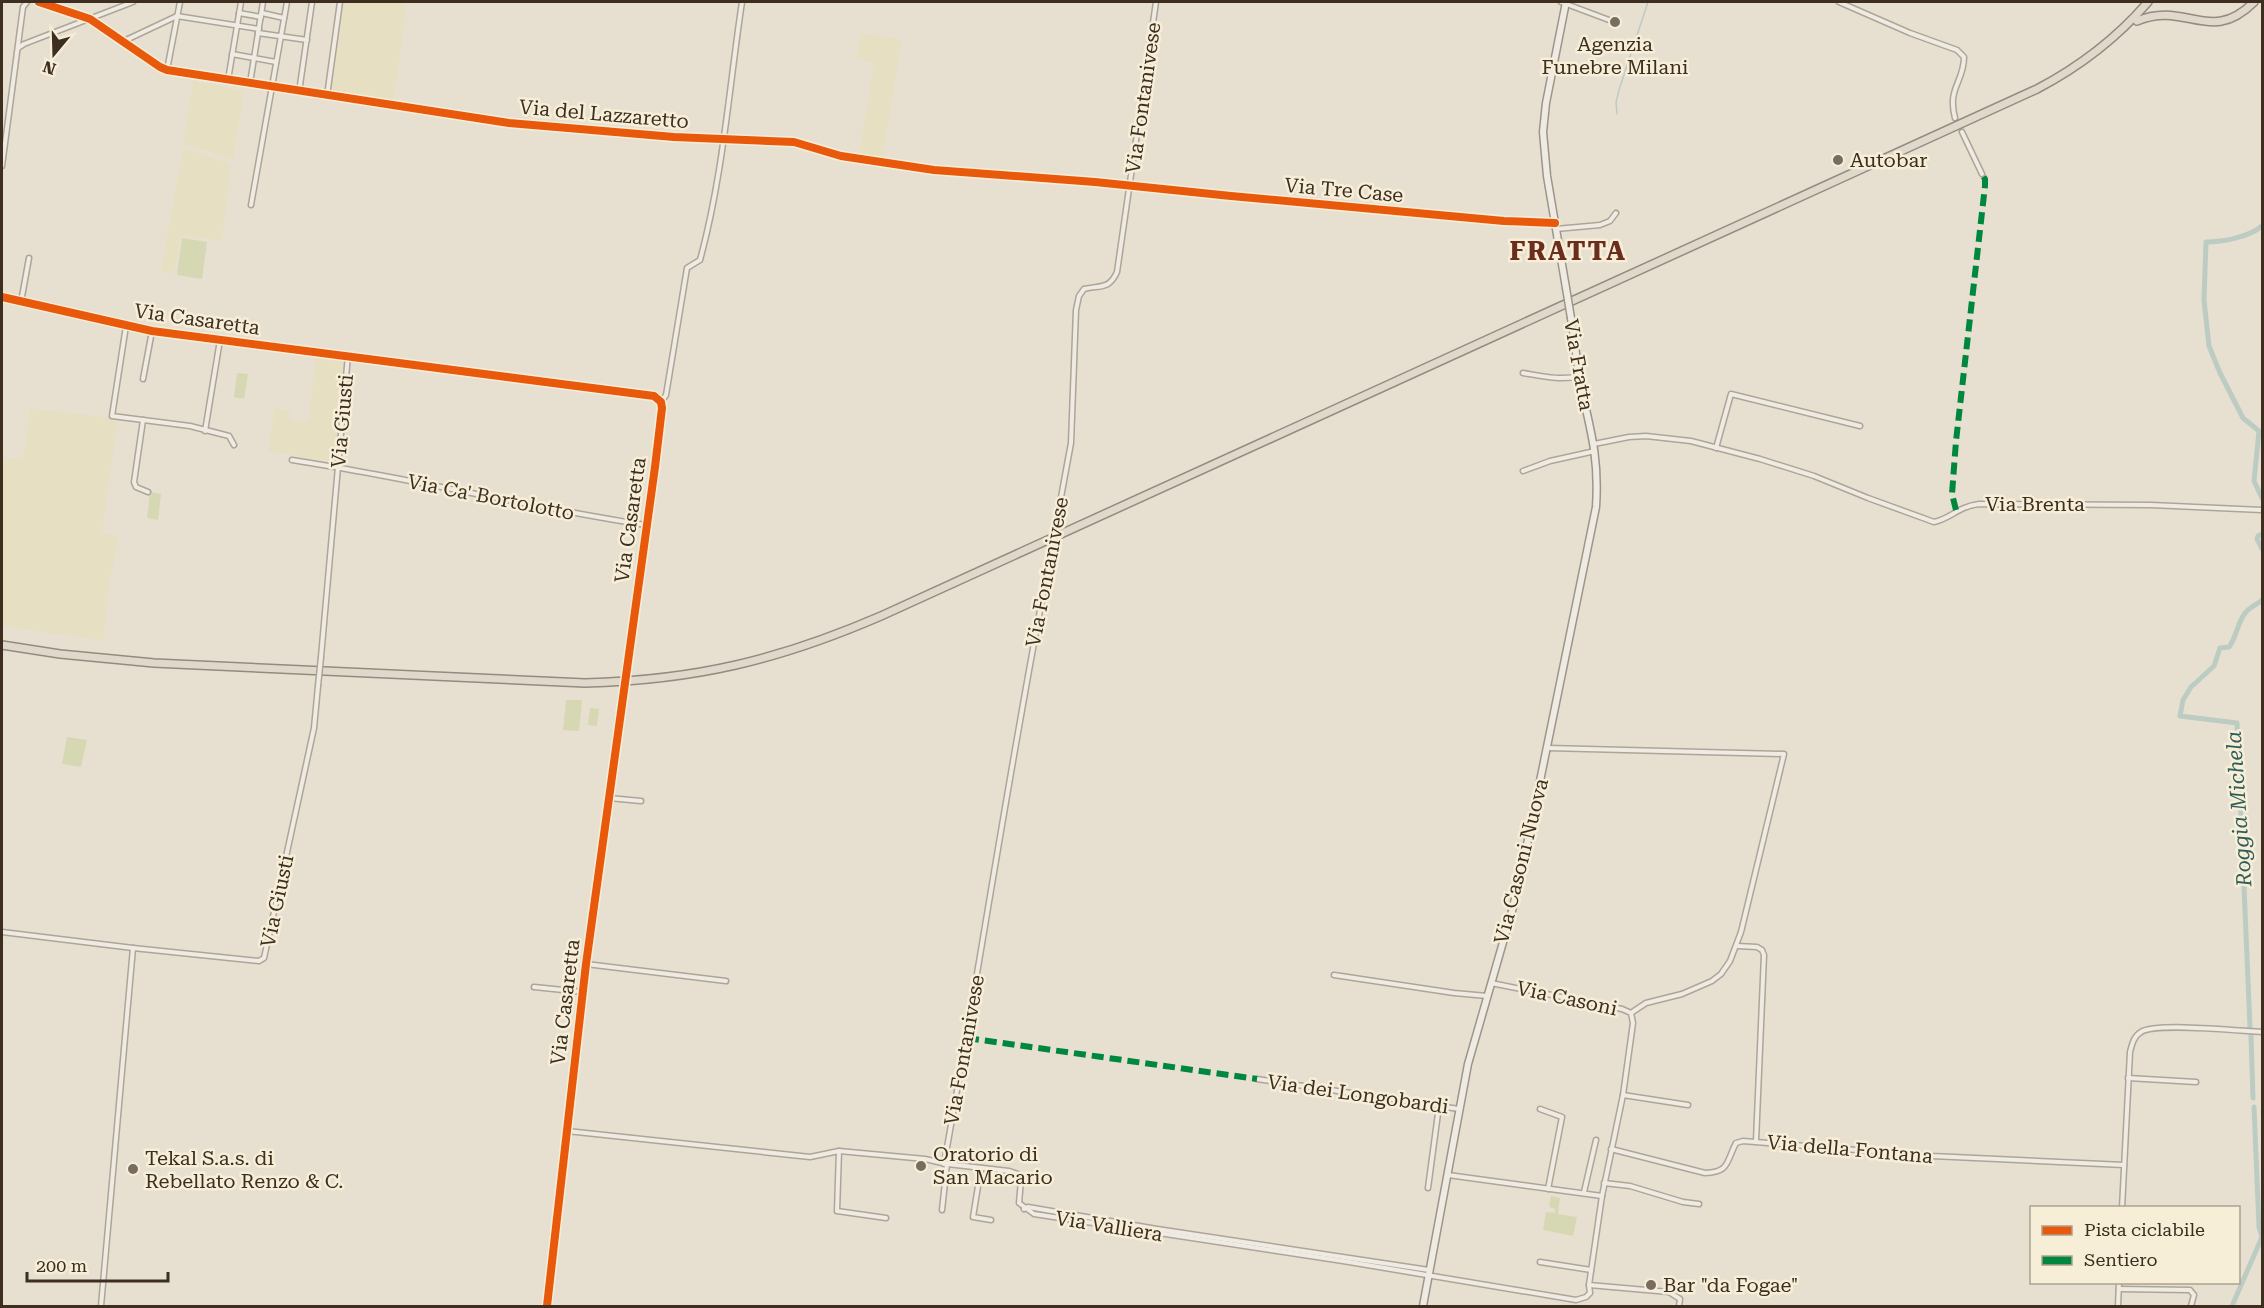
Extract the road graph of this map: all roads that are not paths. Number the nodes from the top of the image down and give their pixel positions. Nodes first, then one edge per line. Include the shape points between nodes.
1 (27, 2) edge
2 (39, 2) edge
3 (133, 2) edge
4 (180, 2) edge
5 (241, 2) edge
6 (263, 2) edge
7 (287, 2) edge
8 (312, 2) edge
9 (340, 2) edge
10 (742, 2) edge
11 (1156, 2) edge
12 (1564, 2) edge
13 (1839, 2) edge
14 (2142, 2) edge
15 (2148, 2) edge
16 (2254, 2) edge
17 (2155, 6) dead end
18 (239, 13) junction
19 (2204, 13) dead end
20 (261, 15) junction
21 (177, 16) junction
22 (284, 18) junction
23 (90, 19) junction
24 (1609, 20) dead end
25 (237, 25) junction
26 (259, 31) junction
27 (280, 36) junction
28 (308, 40) junction
29 (124, 41) junction
30 (17, 49) junction
31 (232, 54) junction
32 (254, 58) junction
33 (276, 62) junction
34 (2083, 62) junction
35 (167, 70) junction
36 (228, 80) junction
37 (250, 83) junction
38 (272, 86) junction
39 (299, 92) junction
40 (327, 96) junction
41 (1955, 118) dead end
42 (1962, 132) dead end
43 (723, 140) junction
44 (2, 166) edge
45 (1982, 174) dead end
46 (1130, 186) junction
47 (251, 205) dead end
48 (1616, 213) dead end
49 (1556, 226) junction
50 (29, 258) dead end
51 (2, 297) edge
52 (21, 302) junction
53 (126, 326) junction
54 (152, 331) junction
55 (220, 340) junction
56 (348, 355) junction
57 (1523, 373) dead end
58 (1580, 376) junction
59 (143, 379) dead end
60 (661, 402) junction
61 (143, 420) junction
62 (1860, 426) dead end
63 (205, 431) junction
64 (234, 445) dead end
65 (1595, 447) junction
66 (1716, 448) junction
67 (292, 460) dead end
68 (338, 467) junction
69 (1522, 471) dead end
70 (148, 492) dead end
71 (2262, 510) edge
72 (646, 525) junction
73 (2, 645) edge
74 (1552, 725) joint
75 (1548, 748) junction
76 (609, 798) junction
77 (641, 801) dead end
78 (2, 932) edge
79 (1737, 946) junction
80 (133, 948) junction
81 (586, 964) junction
82 (1334, 975) dead end
83 (726, 981) dead end
84 (1491, 983) junction
85 (534, 987) dead end
86 (583, 992) junction
87 (1487, 996) junction
88 (1631, 1012) junction
89 (2262, 1032) edge
90 (2128, 1078) junction
91 (1257, 1079) dead end
92 (2196, 1082) dead end
93 (1623, 1095) junction
94 (1439, 1106) junction
95 (1688, 1106) dead end
96 (1459, 1109) junction
97 (1540, 1109) dead end
98 (567, 1131) junction
99 (1596, 1140) dead end
100 (1756, 1141) junction
101 (1611, 1149) junction
102 (839, 1152) junction
103 (945, 1164) junction
104 (2124, 1165) junction
105 (981, 1168) junction
106 (1447, 1175) junction
107 (1604, 1184) junction
108 (1428, 1188) dead end
109 (1548, 1189) junction
110 (1584, 1192) junction
111 (1602, 1196) junction
112 (1699, 1204) dead end
113 (2122, 1206) edge
114 (942, 1210) dead end
115 (886, 1218) dead end
116 (991, 1220) dead end
117 (1540, 1262) dead end
118 (1592, 1270) junction
119 (1428, 1272) junction
120 (2119, 1284) edge
121 (1589, 1285) junction
122 (2119, 1289) junction
123 (101, 1306) edge
124 (547, 1306) edge
125 (1423, 1306) edge
126 (1679, 1306) edge
127 (2118, 1306) edge
128 (2191, 1306) edge

1 - 30 street
2 - 23 street, Via del Lazzaretto
3 - 23 street
4 - 21 street
5 - 18 street
6 - 20 street
7 - 22 street
8 - 28 street
9 - 40 street
10 - 43 street
11 - 46 street, Via Fontanivese
12 - 24 street
12 - 49 main road, Via Fratta via 1543,132
13 - 41 street via 1957,50 1964,57 1964,67 1953,91
14 - 34 highway
15 - 34 highway via 2112,40
16 - 19 highway via 2230,16
17 - 34 highway via 2102,53
18 - 20 street
18 - 25 street
20 - 22 street
20 - 26 street
21 - 25 street
21 - 29 street
21 - 35 street
22 - 27 street
23 - 29 street, Via del Lazzaretto
23 - 30 street
25 - 26 street
25 - 31 street
26 - 27 street
26 - 32 street
27 - 28 street
27 - 33 street
28 - 39 street
29 - 35 street, Via del Lazzaretto
30 - 44 street
31 - 32 street
31 - 36 street
32 - 33 street
32 - 37 street
33 - 38 street
34 - 73 highway via 2027,93 881,616 772,657 671,677 574,683 154,663
35 - 36 street, Via del Lazzaretto
36 - 37 street, Via del Lazzaretto
37 - 38 street, Via del Lazzaretto
38 - 39 street, Via del Lazzaretto
38 - 47 street
39 - 40 street, Via del Lazzaretto
40 - 43 street, Via del Lazzaretto via 509,123
42 - 45 street
43 - 46 street, Via del Lazzaretto via 794,142 841,156 934,170
43 - 60 street via 705,244 700,260 687,268 666,395
46 - 49 street, Via Tre Case
46 - 103 street, Via Fontanivese, bridge via 1118,272 1113,282 1104,287 1084,289 1076,310 1071,443 1016,736
48 - 49 street, Via Tre Case via 1600,225
49 - 58 main road, Via Fratta, bridge
50 - 52 street
51 - 52 street, Via Casaretta
52 - 53 street, Via Casaretta
53 - 54 street, Via Casaretta
53 - 61 street via 112,416
54 - 55 street, Via Casaretta
54 - 59 street
55 - 56 street, Via Casaretta
55 - 63 street
56 - 60 street, Via Casaretta via 654,396
56 - 68 street, Via Giusti
57 - 58 street via 1570,379
58 - 65 main road, Via Fratta
60 - 72 street, Via Casaretta
61 - 63 street
61 - 70 street via 134,482
62 - 66 street via 1731,394
63 - 64 street via 229,436
65 - 66 street, Via Brenta via 1646,436
65 - 69 street, Via Brenta
65 - 74 main road, Via Fratta via 1596,507
66 - 71 street, Via Brenta via 1814,477 1934,522 1965,506 1979,504
67 - 68 street, Via Ca' Bortolotto
68 - 72 street, Via Ca' Bortolotto
68 - 80 street, Via Giusti, bridge via 314,728 264,958 259,961
72 - 76 street, Via Casaretta, bridge
74 - 75 main road, Via Casoni Nuova
75 - 79 street via 1784,754
75 - 84 main road, Via Casoni Nuova via 1514,901
76 - 77 street
76 - 81 street, Via Casaretta
78 - 80 street
79 - 88 street via 1721,974 1712,981 1646,1003
79 - 100 street, Via della Fontana via 1757,947 1764,955
80 - 123 street
81 - 83 street
81 - 86 street, Via Casaretta
82 - 87 street
84 - 87 main road, Via Casoni Nuova
84 - 88 street, Via Casoni
85 - 86 street
86 - 98 street, Via Casaretta
87 - 96 main road, Via Casoni Nuova
88 - 93 street, Via Casoni via 1633,1023
89 - 90 street via 2146,1029 2132,1045
90 - 92 street
90 - 104 street
91 - 94 street, Via dei Longobardi
93 - 95 street
93 - 101 street, Via Casoni
94 - 96 street, Via dei Longobardi
94 - 108 street
96 - 106 main road, Via Casoni Nuova
97 - 109 street via 1562,1117
98 - 102 street via 810,1157
98 - 124 street, Via Casaretta
99 - 110 street
100 - 101 street via 1736,1143 1726,1168 1719,1173 1705,1173
100 - 104 street, Via della Fontana via 1932,1156
101 - 107 street, Via Casoni
102 - 103 street
102 - 115 street via 837,1211
103 - 105 street
103 - 114 street, Via Fontanivese
104 - 113 street
105 - 116 street via 973,1217
105 - 119 street, Via Valliera via 1018,1174 1019,1203 1024,1209
106 - 109 street
106 - 119 main road, Via Casoni Nuova
107 - 111 street, Via Casoni
107 - 112 street via 1630,1186
109 - 110 street
110 - 111 street
111 - 118 street, Via Casoni
117 - 118 street
118 - 121 street, Via Casoni
119 - 121 street, Via Valliera via 1576,1300 1590,1293
119 - 125 main road, Via Casoni Nuova
120 - 122 street
121 - 126 street via 1669,1292 1680,1299
122 - 127 street
122 - 128 street via 2190,1290 2194,1295

